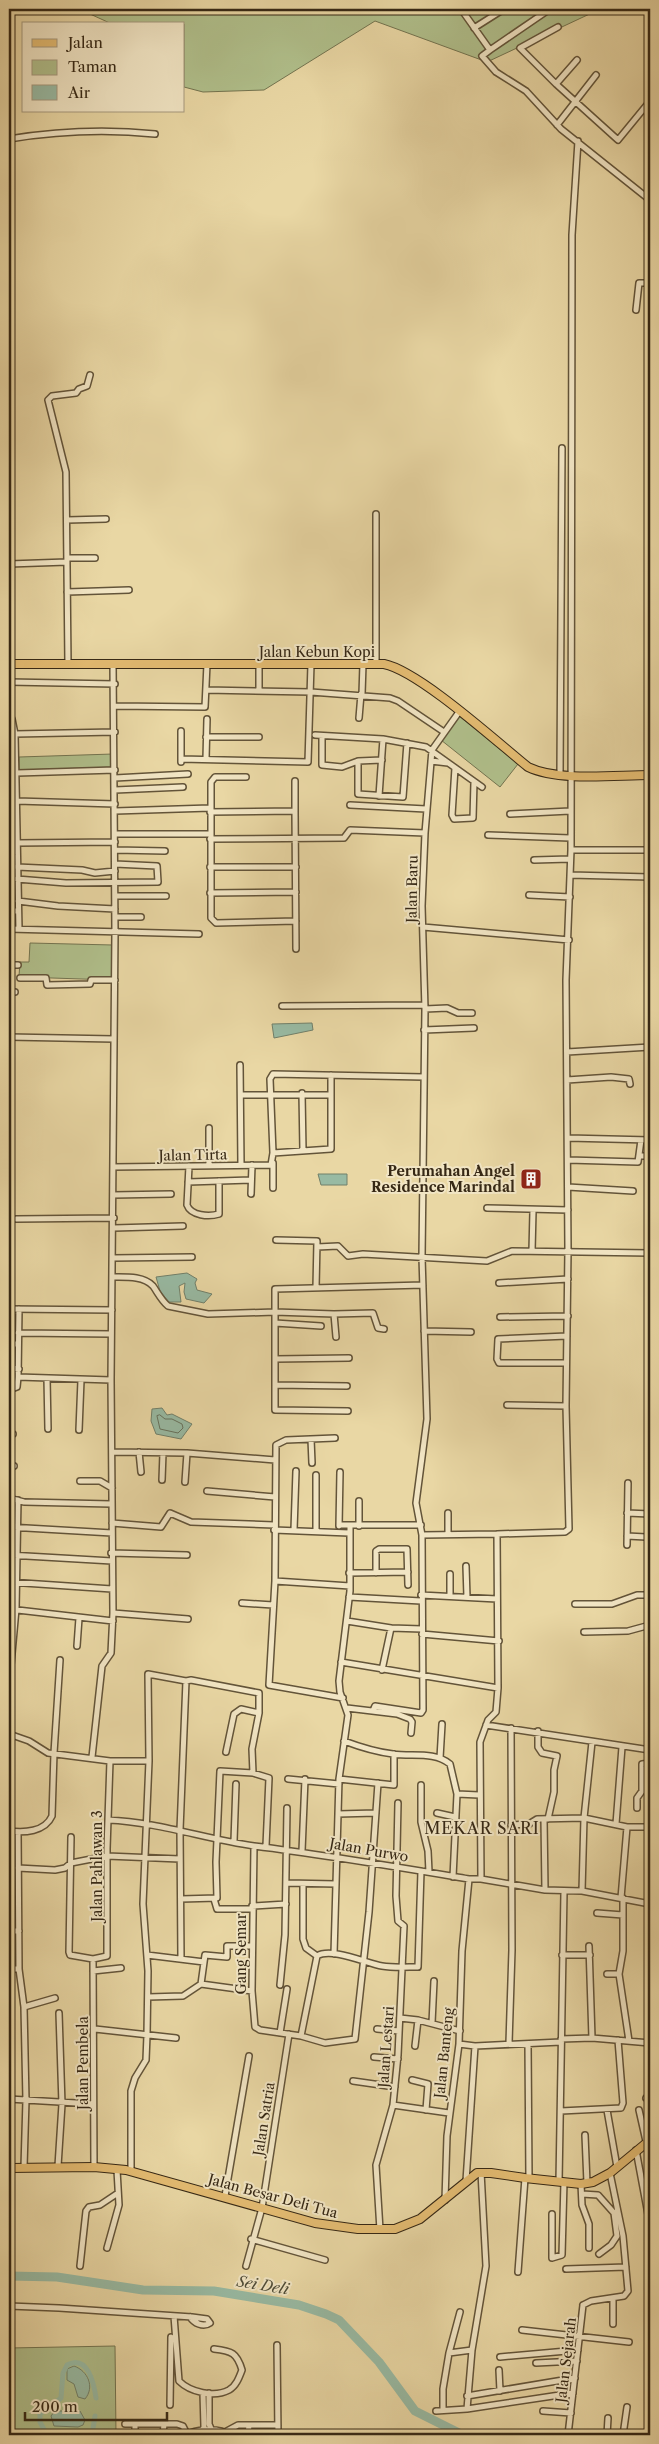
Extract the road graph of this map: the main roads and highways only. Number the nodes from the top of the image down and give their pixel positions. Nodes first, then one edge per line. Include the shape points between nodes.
1 (9, 664) edge
2 (650, 775) edge
3 (649, 2141) edge
4 (9, 2168) edge

1 - 2 main road, Jalan Kebun Kopi via 391,666 537,771 570,775
3 - 4 main road, Jalan Besar Deli Tua via 610,2174 584,2183 481,2172 409,2225 380,2230 326,2225 131,2171 58,2166

